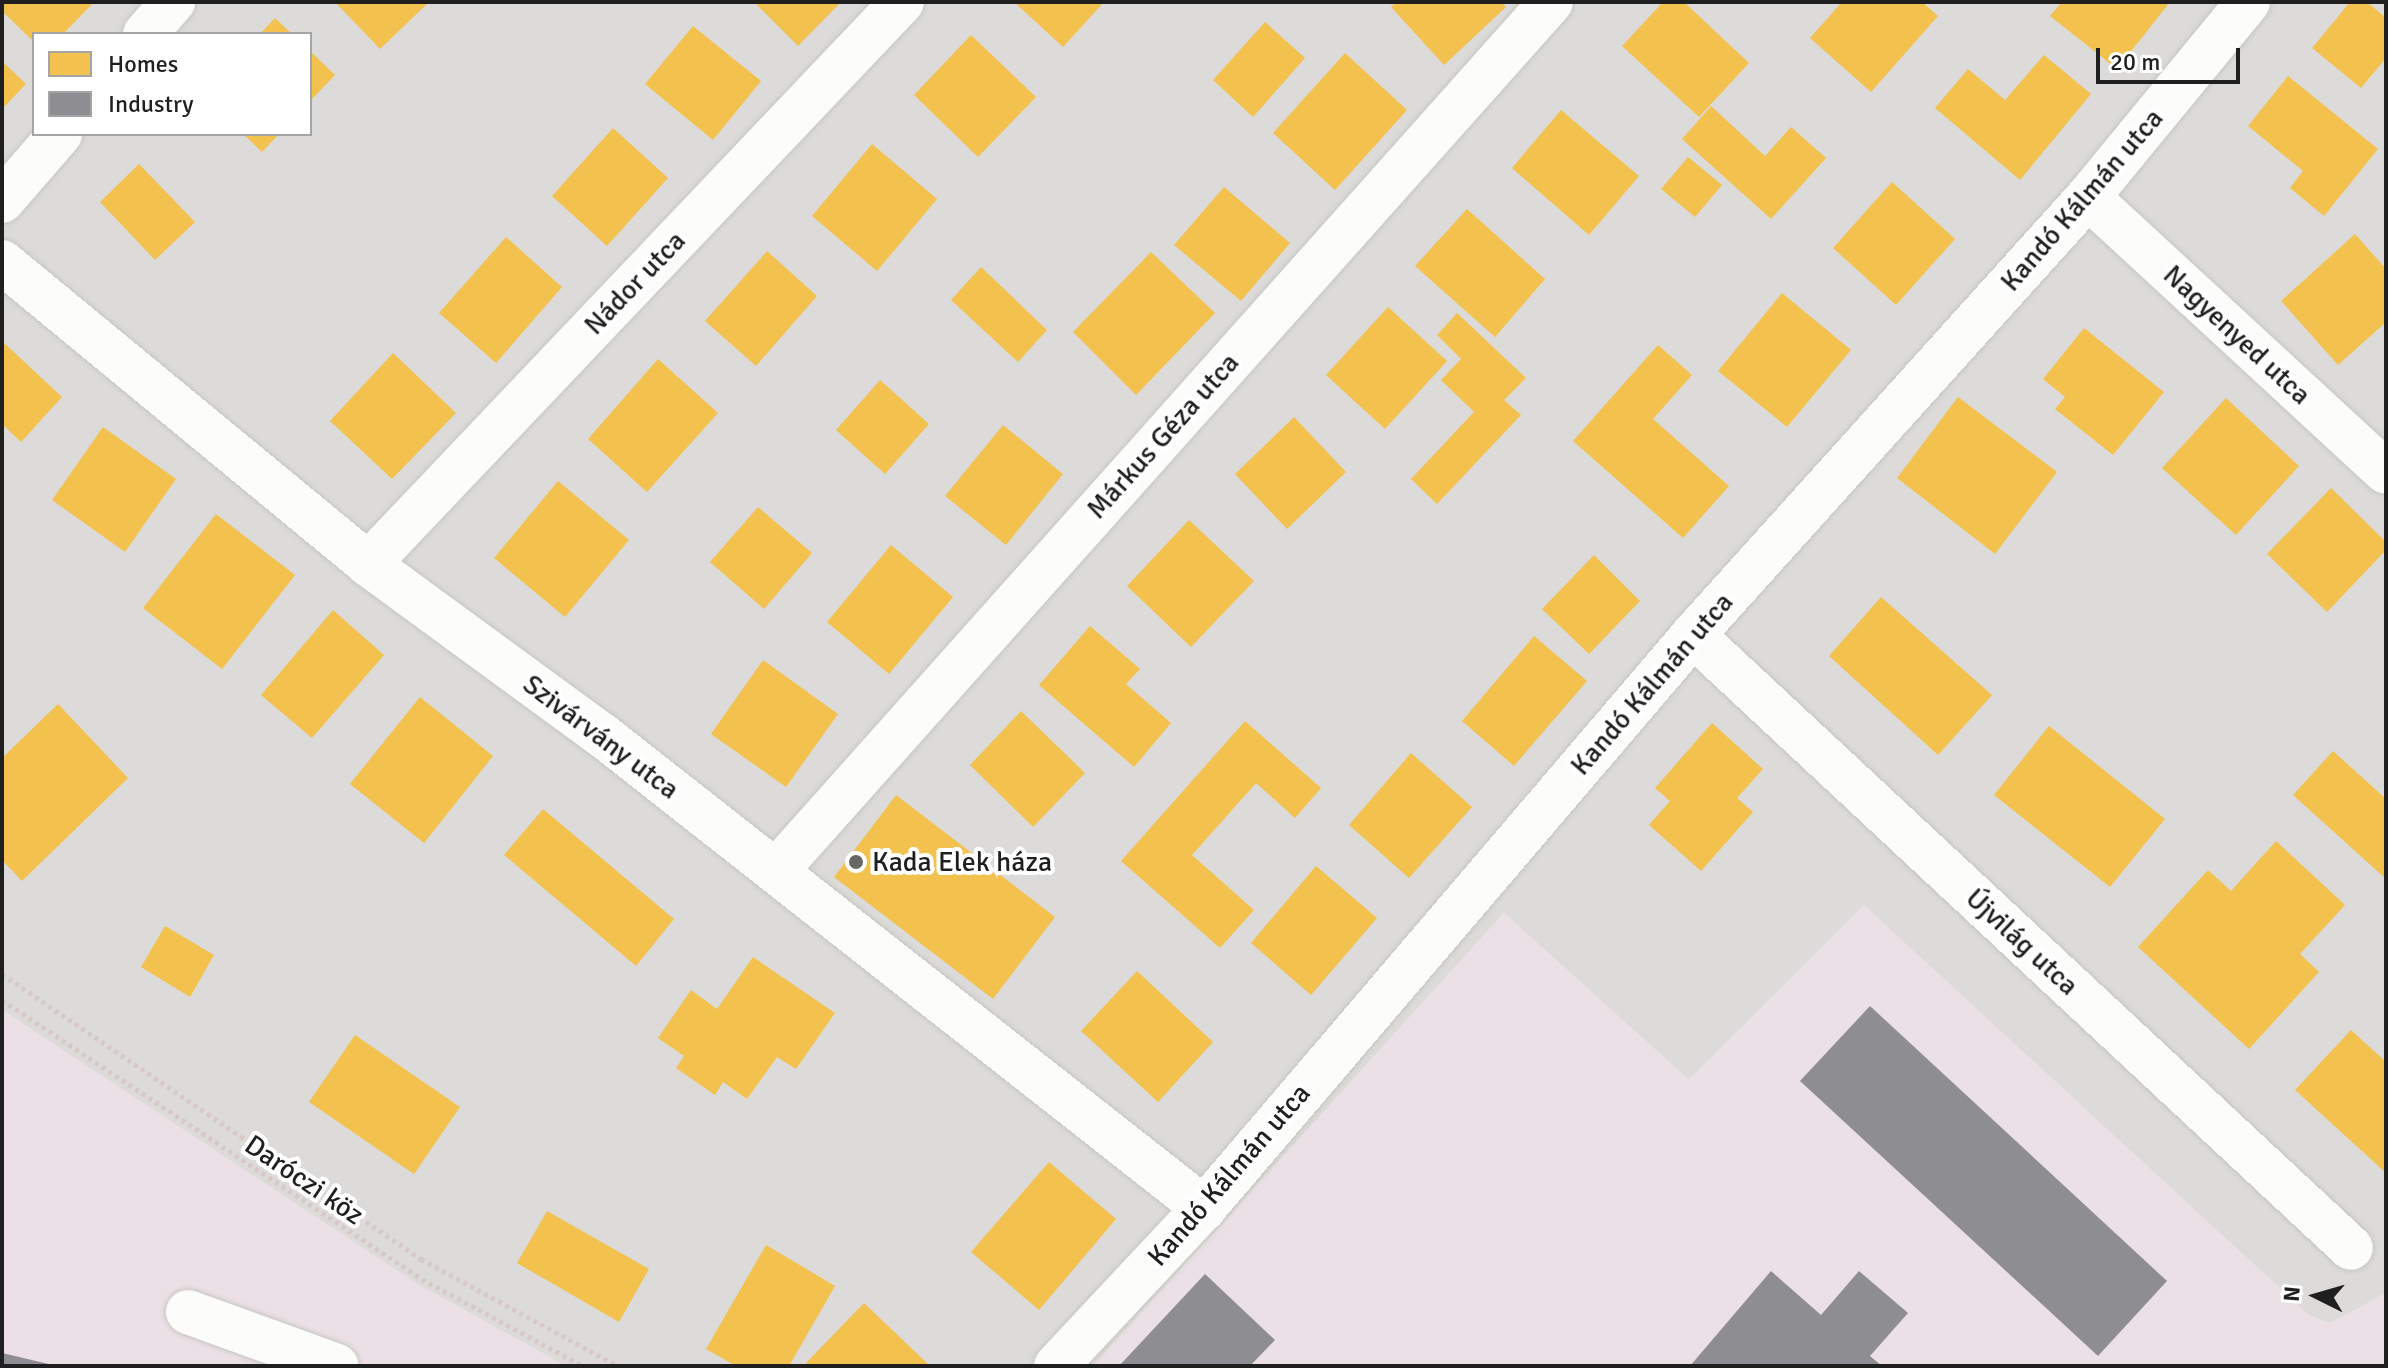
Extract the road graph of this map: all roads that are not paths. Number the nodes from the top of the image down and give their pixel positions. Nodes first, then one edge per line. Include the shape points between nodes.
1 (173, 2) edge
2 (902, 2) edge
3 (1551, 2) edge
4 (2248, 2) edge
5 (147, 32) edge
6 (58, 136) edge
7 (2088, 197) junction
8 (2, 201) edge
9 (2, 262) edge
10 (2386, 472) edge
11 (368, 564) junction
12 (1693, 635) junction
13 (776, 871) junction
14 (1204, 1208) junction
15 (2351, 1248) dead end
16 (188, 1312) dead end
17 (337, 1366) edge
18 (1056, 1366) edge

1 - 5 street
2 - 11 street, Nádor utca
3 - 13 street, Márkus Géza utca
4 - 7 street, Kandó Kálmán utca
6 - 8 street
7 - 10 street, Nagyenyed utca
7 - 12 street, Kandó Kálmán utca
9 - 11 street, Szivárvány utca
11 - 13 street, Szivárvány utca via 602,735
12 - 14 street, Kandó Kálmán utca
12 - 15 street, Újvilág utca
13 - 14 street, Szivárvány utca
14 - 18 street, Kandó Kálmán utca
16 - 17 street

